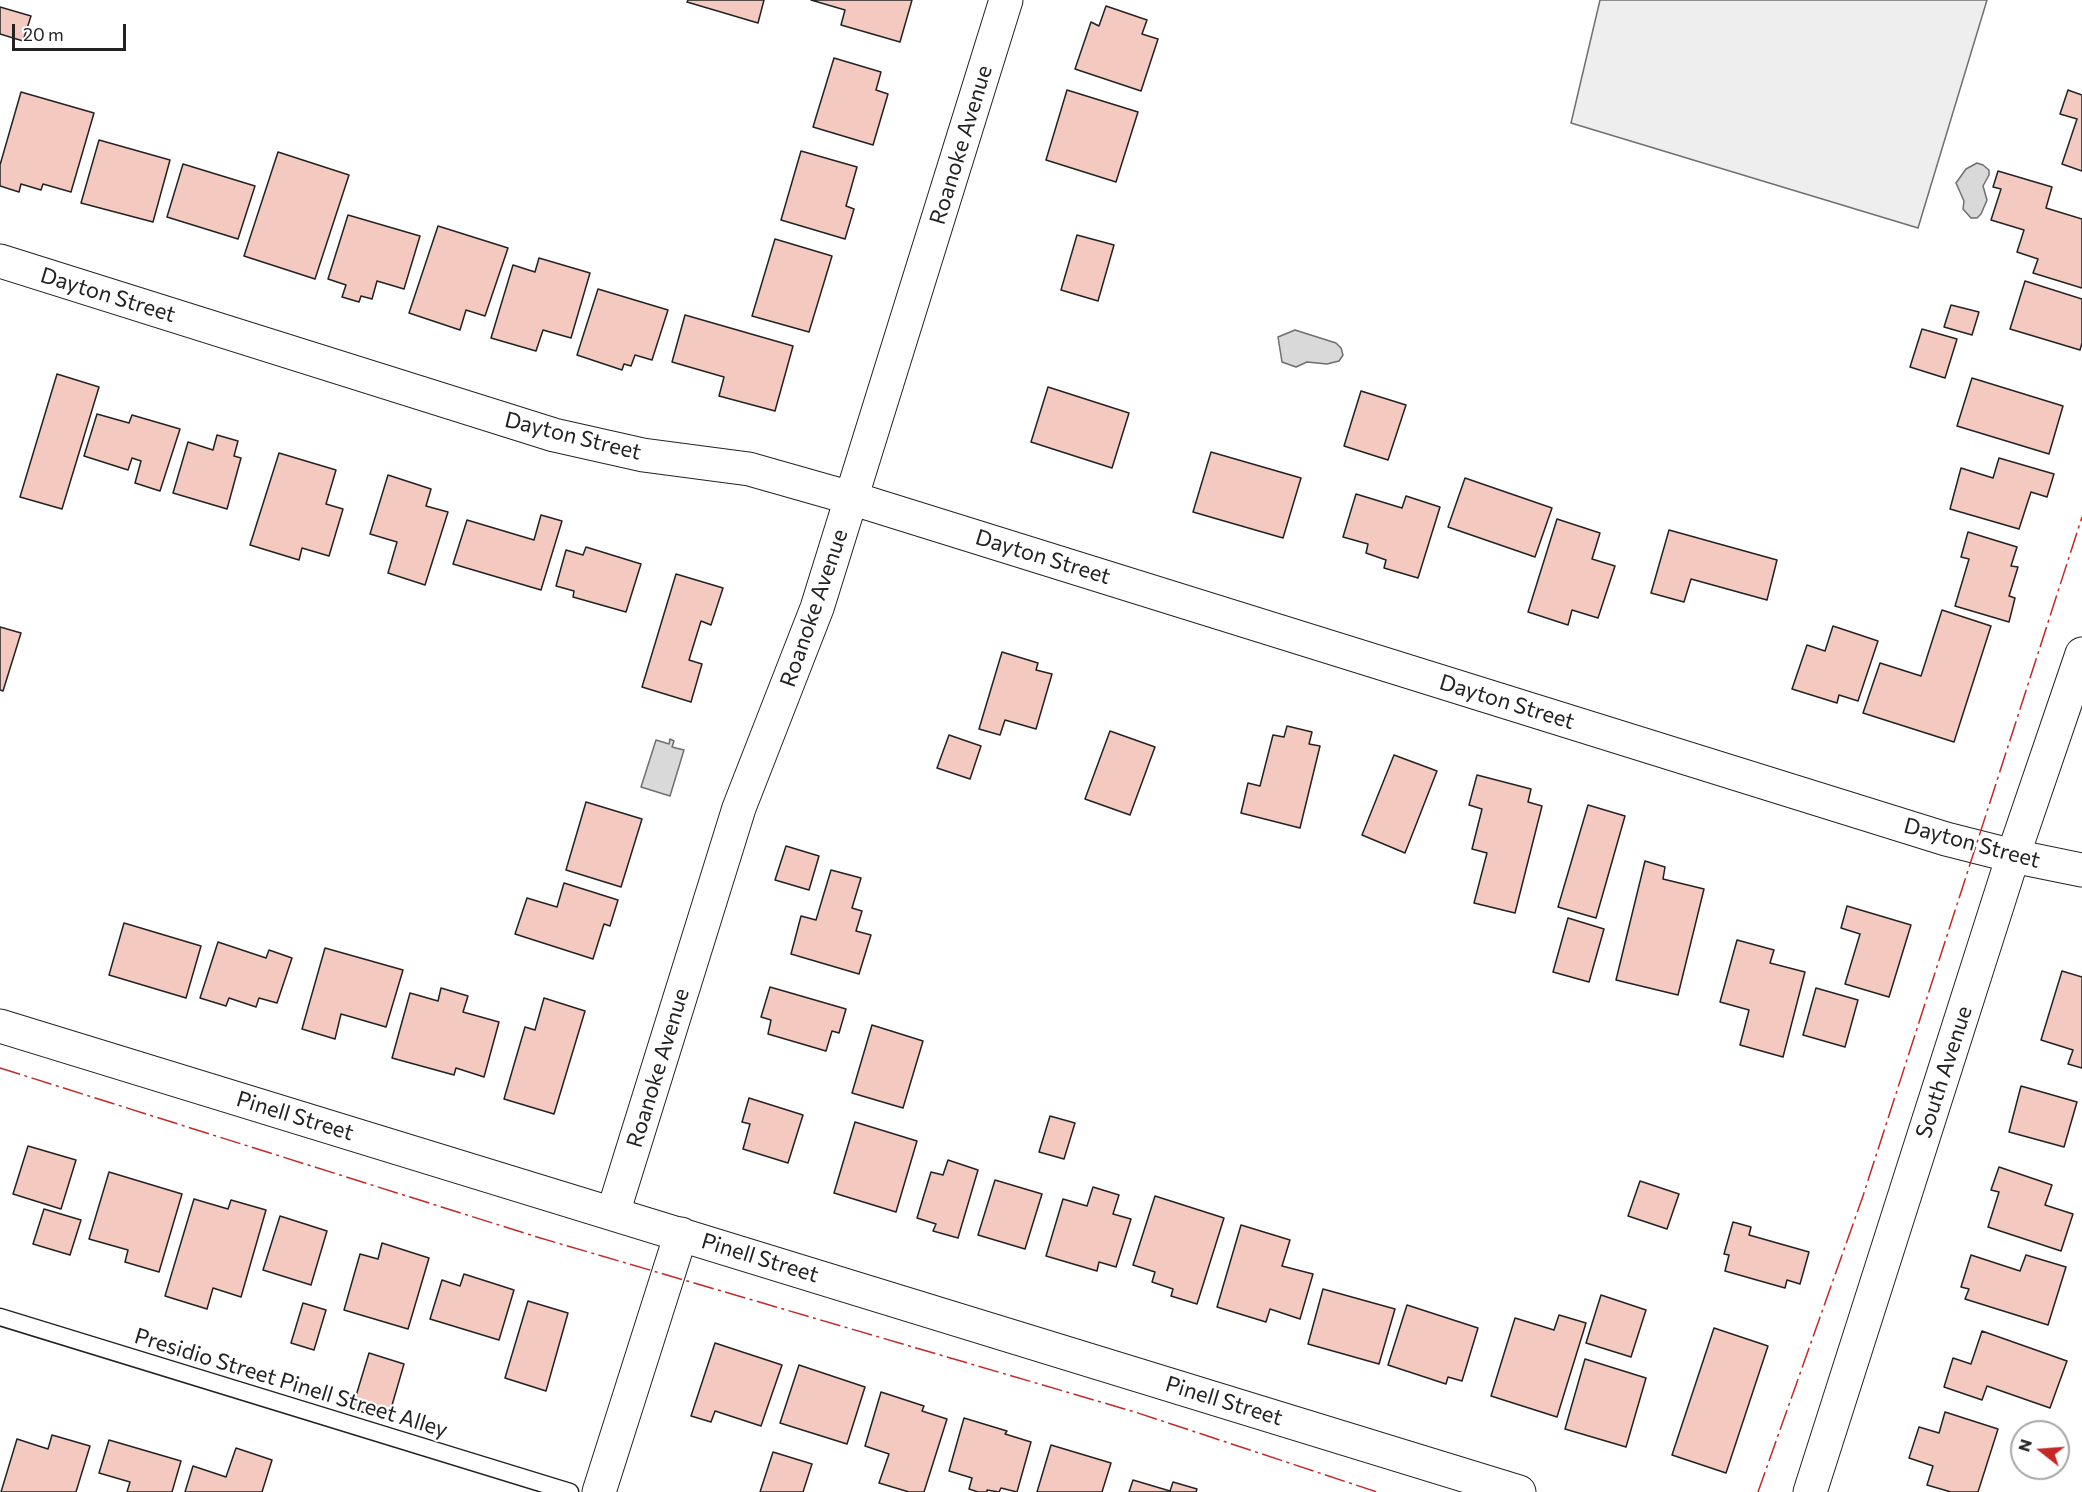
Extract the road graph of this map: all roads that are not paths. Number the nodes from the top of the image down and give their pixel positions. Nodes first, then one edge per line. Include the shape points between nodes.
1 (1006, 0) edge
2 (0, 261) edge
3 (851, 498) junction
4 (2082, 654) edge
5 (2013, 856) junction
6 (2082, 870) edge
7 (0, 1026) edge
8 (613, 1213) junction
9 (681, 1234) junction
10 (0, 1317) edge
11 (570, 1492) edge
12 (599, 1492) edge
13 (1519, 1492) edge
14 (1810, 1492) edge

1 - 3 street, Roanoke Avenue
2 - 3 street, Dayton Street via 554,435 643,455 748,469
3 - 5 street, Dayton Street via 1946,839
3 - 8 street, Roanoke Avenue via 817,608 739,808
4 - 5 street, South Avenue
5 - 6 street, Dayton Street
5 - 14 street, South Avenue
7 - 8 street, Pinell Street
8 - 9 street, Pinell Street
9 - 12 street
9 - 13 street, Pinell Street
10 - 11 lane, Presidio Street Pinell Street Alley

